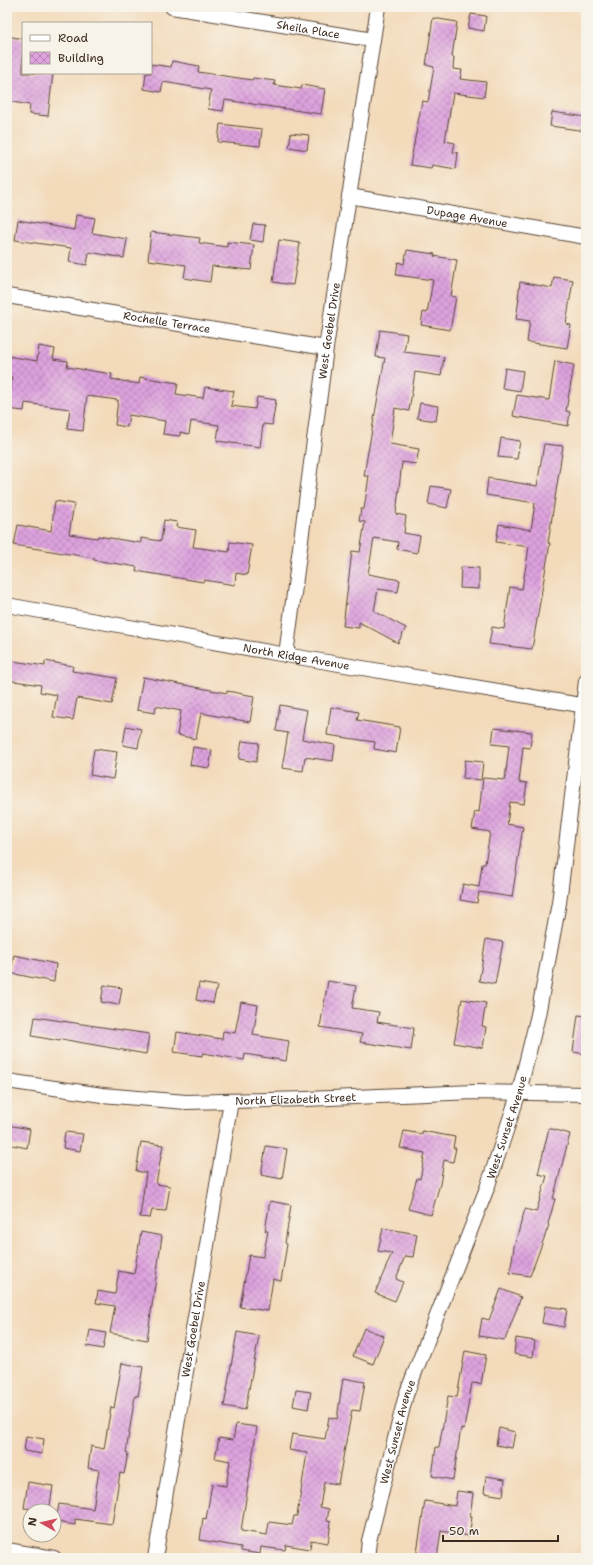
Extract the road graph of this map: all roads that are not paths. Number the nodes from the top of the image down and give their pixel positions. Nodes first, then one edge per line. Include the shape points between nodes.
1 (172, 7) edge
2 (378, 7) edge
3 (373, 40) junction
4 (349, 196) junction
5 (586, 236) edge
6 (7, 296) edge
7 (326, 348) junction
8 (7, 605) edge
9 (286, 655) junction
10 (586, 681) edge
11 (584, 706) edge
12 (7, 1081) edge
13 (519, 1092) junction
14 (586, 1094) edge
15 (231, 1101) junction
16 (7, 1550) edge
17 (54, 1558) edge
18 (155, 1558) edge
19 (367, 1558) edge

1 - 3 street, Sheila Place
2 - 3 street, West Goebel Drive
3 - 4 street, West Goebel Drive
4 - 5 street, Dupage Avenue
4 - 7 street, West Goebel Drive
6 - 7 street, Rochelle Terrace
7 - 9 street, West Goebel Drive
8 - 9 street, North Ridge Avenue
9 - 11 street, North Ridge Avenue
10 - 11 street, West Sunset Avenue
11 - 13 street, West Sunset Avenue via 559,903 538,1015
12 - 15 street, North Elizabeth Street via 102,1095 186,1102
13 - 14 street, North Elizabeth Street
13 - 15 street, North Elizabeth Street
13 - 19 street, West Sunset Avenue via 487,1188 406,1395 369,1541
15 - 18 street, West Goebel Drive
16 - 17 street

